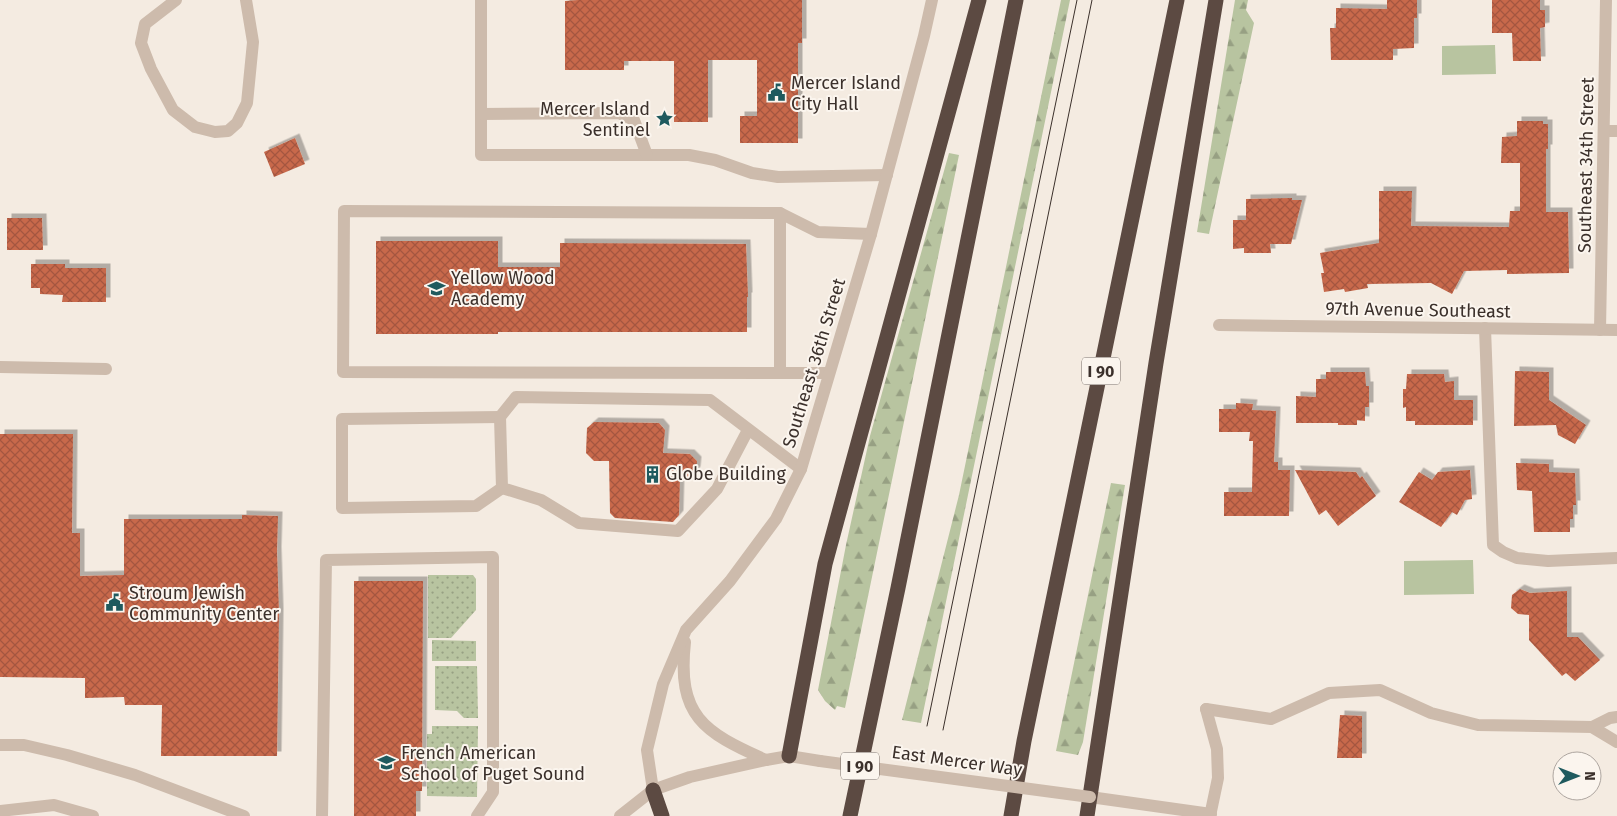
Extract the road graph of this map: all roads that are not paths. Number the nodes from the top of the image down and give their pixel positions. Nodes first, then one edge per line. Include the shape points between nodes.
1 (176, 0) edge
2 (246, 0) edge
3 (481, 0) edge
4 (932, 0) edge
5 (980, 0) edge
6 (1016, 0) edge
7 (1177, 0) edge
8 (1216, 0) edge
9 (1606, 0) edge
10 (481, 114) junction
11 (1604, 131) junction
12 (1617, 131) edge
13 (647, 155) junction
14 (887, 175) junction
15 (780, 213) junction
16 (871, 234) junction
17 (1219, 325) dead end
18 (1485, 328) junction
19 (1600, 330) junction
20 (1617, 330) edge
21 (0, 367) edge
22 (106, 369) dead end
23 (780, 373) junction
24 (829, 373) junction
25 (500, 418) junction
26 (748, 430) junction
27 (801, 469) junction
28 (502, 488) junction
29 (1617, 558) edge
30 (686, 630) junction
31 (1617, 717) edge
32 (1592, 727) junction
33 (1617, 742) edge
34 (0, 745) edge
35 (789, 756) junction
36 (766, 760) junction
37 (653, 790) junction
38 (1090, 797) junction
39 (0, 810) edge
40 (1210, 815) edge
41 (93, 816) edge
42 (244, 816) edge
43 (322, 816) edge
44 (477, 816) edge
45 (620, 816) edge
46 (662, 816) edge
47 (850, 816) edge
48 (1011, 816) edge
49 (1087, 816) edge

1 - 2 street via 145,24 141,43 173,110 195,126 215,132 228,131 237,123 247,103 253,42
3 - 10 street
4 - 14 street, Southeast 36th Street
5 - 35 highway via 825,564
6 - 47 highway, I 90
7 - 48 highway, I 90
8 - 38 highway via 1156,363
9 - 11 street, Southeast 34th Street
10 - 13 street via 619,113 634,120
10 - 13 street via 481,155
11 - 12 street
11 - 19 street, Southeast 34th Street
13 - 14 street via 689,155 778,177
14 - 16 street, Southeast 36th Street
15 - 16 street via 818,232
15 - 23 street
15 - 23 street via 344,211 343,372
16 - 24 street, Southeast 36th Street
17 - 18 street, 97th Avenue Southeast
18 - 19 street, 97th Avenue Southeast
18 - 29 street via 1493,545 1517,558
19 - 20 street, 97th Avenue Southeast
21 - 22 street
23 - 24 street
24 - 27 street, Southeast 36th Street
25 - 26 street via 516,397 710,400
25 - 28 street
25 - 28 street via 342,419 342,508 476,506
26 - 27 street
26 - 28 street via 717,488 678,531 579,523 541,500
27 - 30 street, Southeast 36th Street via 776,519 730,581
30 - 36 street via 682,672 694,713 715,735
30 - 37 street, Southeast 36th Street via 663,684 647,750
31 - 32 street
32 - 33 street
32 - 40 street via 1478,725 1432,713 1380,690 1329,693 1272,719 1206,709 1217,749 1218,778
34 - 42 street via 24,745 67,755 135,775
35 - 36 street, East Mercer Way
35 - 38 street, East Mercer Way, bridge
36 - 37 street, East Mercer Way via 690,777
37 - 45 street, East Mercer Way
37 - 46 highway
38 - 40 street, East Mercer Way
38 - 49 highway
39 - 41 street via 54,804
43 - 44 street via 326,560 494,557 493,792

